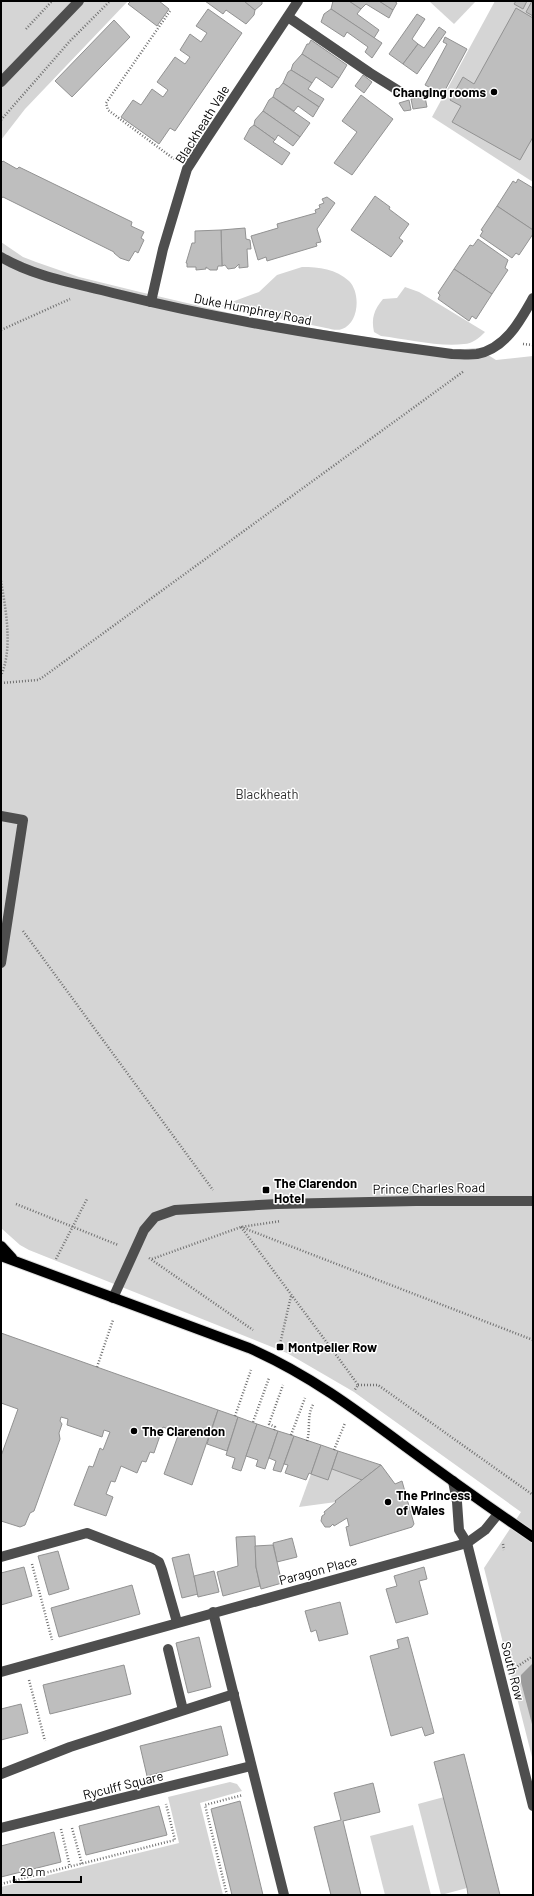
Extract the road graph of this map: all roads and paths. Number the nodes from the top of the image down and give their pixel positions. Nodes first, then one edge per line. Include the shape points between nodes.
1 (52, 1) edge
2 (79, 1) edge
3 (110, 1) edge
4 (298, 1) edge
5 (170, 11) dead end
6 (288, 17) junction
7 (23, 33) dead end
8 (1, 82) edge
9 (399, 91) dead end
10 (1, 120) edge
11 (189, 166) junction
12 (1, 257) edge
13 (75, 297) dead end
14 (533, 298) edge
15 (151, 302) junction
16 (1, 330) edge
17 (477, 354) junction
18 (1, 581) edge
19 (1, 676) edge
20 (1, 683) edge
21 (1, 816) edge
22 (22, 930) dead end
23 (1, 963) edge
24 (213, 1190) dead end
25 (87, 1199) dead end
26 (533, 1201) edge
27 (16, 1204) dead end
28 (241, 1227) junction
29 (72, 1228) junction
30 (118, 1245) dead end
31 (1, 1246) edge
32 (1, 1256) edge
33 (57, 1257) dead end
34 (14, 1260) junction
35 (291, 1295) junction
36 (114, 1298) junction
37 (113, 1320) dead end
38 (256, 1333) dead end
39 (533, 1340) edge
40 (280, 1344) dead end
41 (97, 1367) dead end
42 (251, 1370) dead end
43 (269, 1378) dead end
44 (283, 1385) dead end
45 (358, 1385) junction
46 (354, 1392) dead end
47 (305, 1398) dead end
48 (314, 1403) dead end
49 (235, 1416) dead end
50 (253, 1422) dead end
51 (345, 1423) dead end
52 (274, 1430) dead end
53 (291, 1435) dead end
54 (307, 1441) dead end
55 (334, 1450) dead end
56 (453, 1481) junction
57 (533, 1495) edge
58 (498, 1514) junction
59 (533, 1537) edge
60 (467, 1543) junction
61 (503, 1544) dead end
62 (28, 1550) junction
63 (504, 1550) dead end
64 (1, 1557) edge
65 (213, 1612) junction
66 (177, 1622) junction
67 (168, 1649) dead end
68 (57, 1655) junction
69 (533, 1656) edge
70 (25, 1665) junction
71 (513, 1669) dead end
72 (1, 1672) edge
73 (234, 1694) junction
74 (183, 1710) junction
75 (48, 1755) junction
76 (251, 1766) junction
77 (1, 1774) edge
78 (162, 1788) junction
79 (257, 1791) junction
80 (533, 1806) edge
81 (68, 1812) junction
82 (57, 1814) junction
83 (1, 1828) edge
84 (82, 1864) junction
85 (70, 1867) junction
86 (1, 1884) edge
87 (227, 1895) edge
88 (284, 1895) edge

1 - 7 path
2 - 8 street
3 - 10 path via 70,41
4 - 6 street, Blackheath Vale
5 - 11 path via 106,103 108,110 172,158
6 - 9 street
6 - 11 street, Blackheath Vale
11 - 15 street, Blackheath Vale via 163,249
12 - 15 street, Duke Humphrey Road via 19,267 43,275
13 - 16 path
14 - 17 street, Duke Humphrey Road via 517,326 503,342
15 - 17 street, Duke Humphrey Road via 261,326 452,354
17 - 20 path via 464,371 43,677 38,680
18 - 19 path via 7,650
21 - 23 street via 23,820
22 - 24 path
25 - 29 path
26 - 36 street, Prince Charles Road via 278,1204 175,1210 155,1217 144,1230
27 - 29 path
28 - 35 path
28 - 38 path via 152,1259
28 - 39 path
29 - 30 path
29 - 33 path
31 - 34 main road
32 - 34 main road
34 - 36 main road
35 - 40 path
35 - 45 path
36 - 56 main road via 249,1348 302,1373
37 - 41 path
42 - 49 path
43 - 50 path
44 - 52 path via 268,1424 275,1427
45 - 46 path
45 - 57 path via 378,1385
47 - 53 path
48 - 54 path via 310,1413
51 - 55 path
56 - 58 main road
56 - 60 street, South Row via 458,1502 459,1530
58 - 59 main road
58 - 60 street via 485,1530
60 - 65 street, Paragon Place
60 - 80 street, South Row
61 - 63 path
62 - 64 street
62 - 66 street via 88,1534 152,1558 159,1562
62 - 68 path
65 - 66 street, Paragon Place
65 - 73 street
66 - 68 street, Paragon Place
67 - 74 street
68 - 70 street, Paragon Place
69 - 71 path
70 - 72 street, Paragon Place
70 - 75 path
73 - 74 street
73 - 76 street
74 - 75 street
75 - 77 street
76 - 78 street, Ryculff Square
76 - 79 street
78 - 81 street, Ryculff Square
78 - 84 path via 175,1840
79 - 87 path via 205,1804
79 - 88 street
81 - 82 street, Ryculff Square
81 - 84 path
82 - 83 street, Ryculff Square
82 - 85 path
84 - 85 path
85 - 86 path

